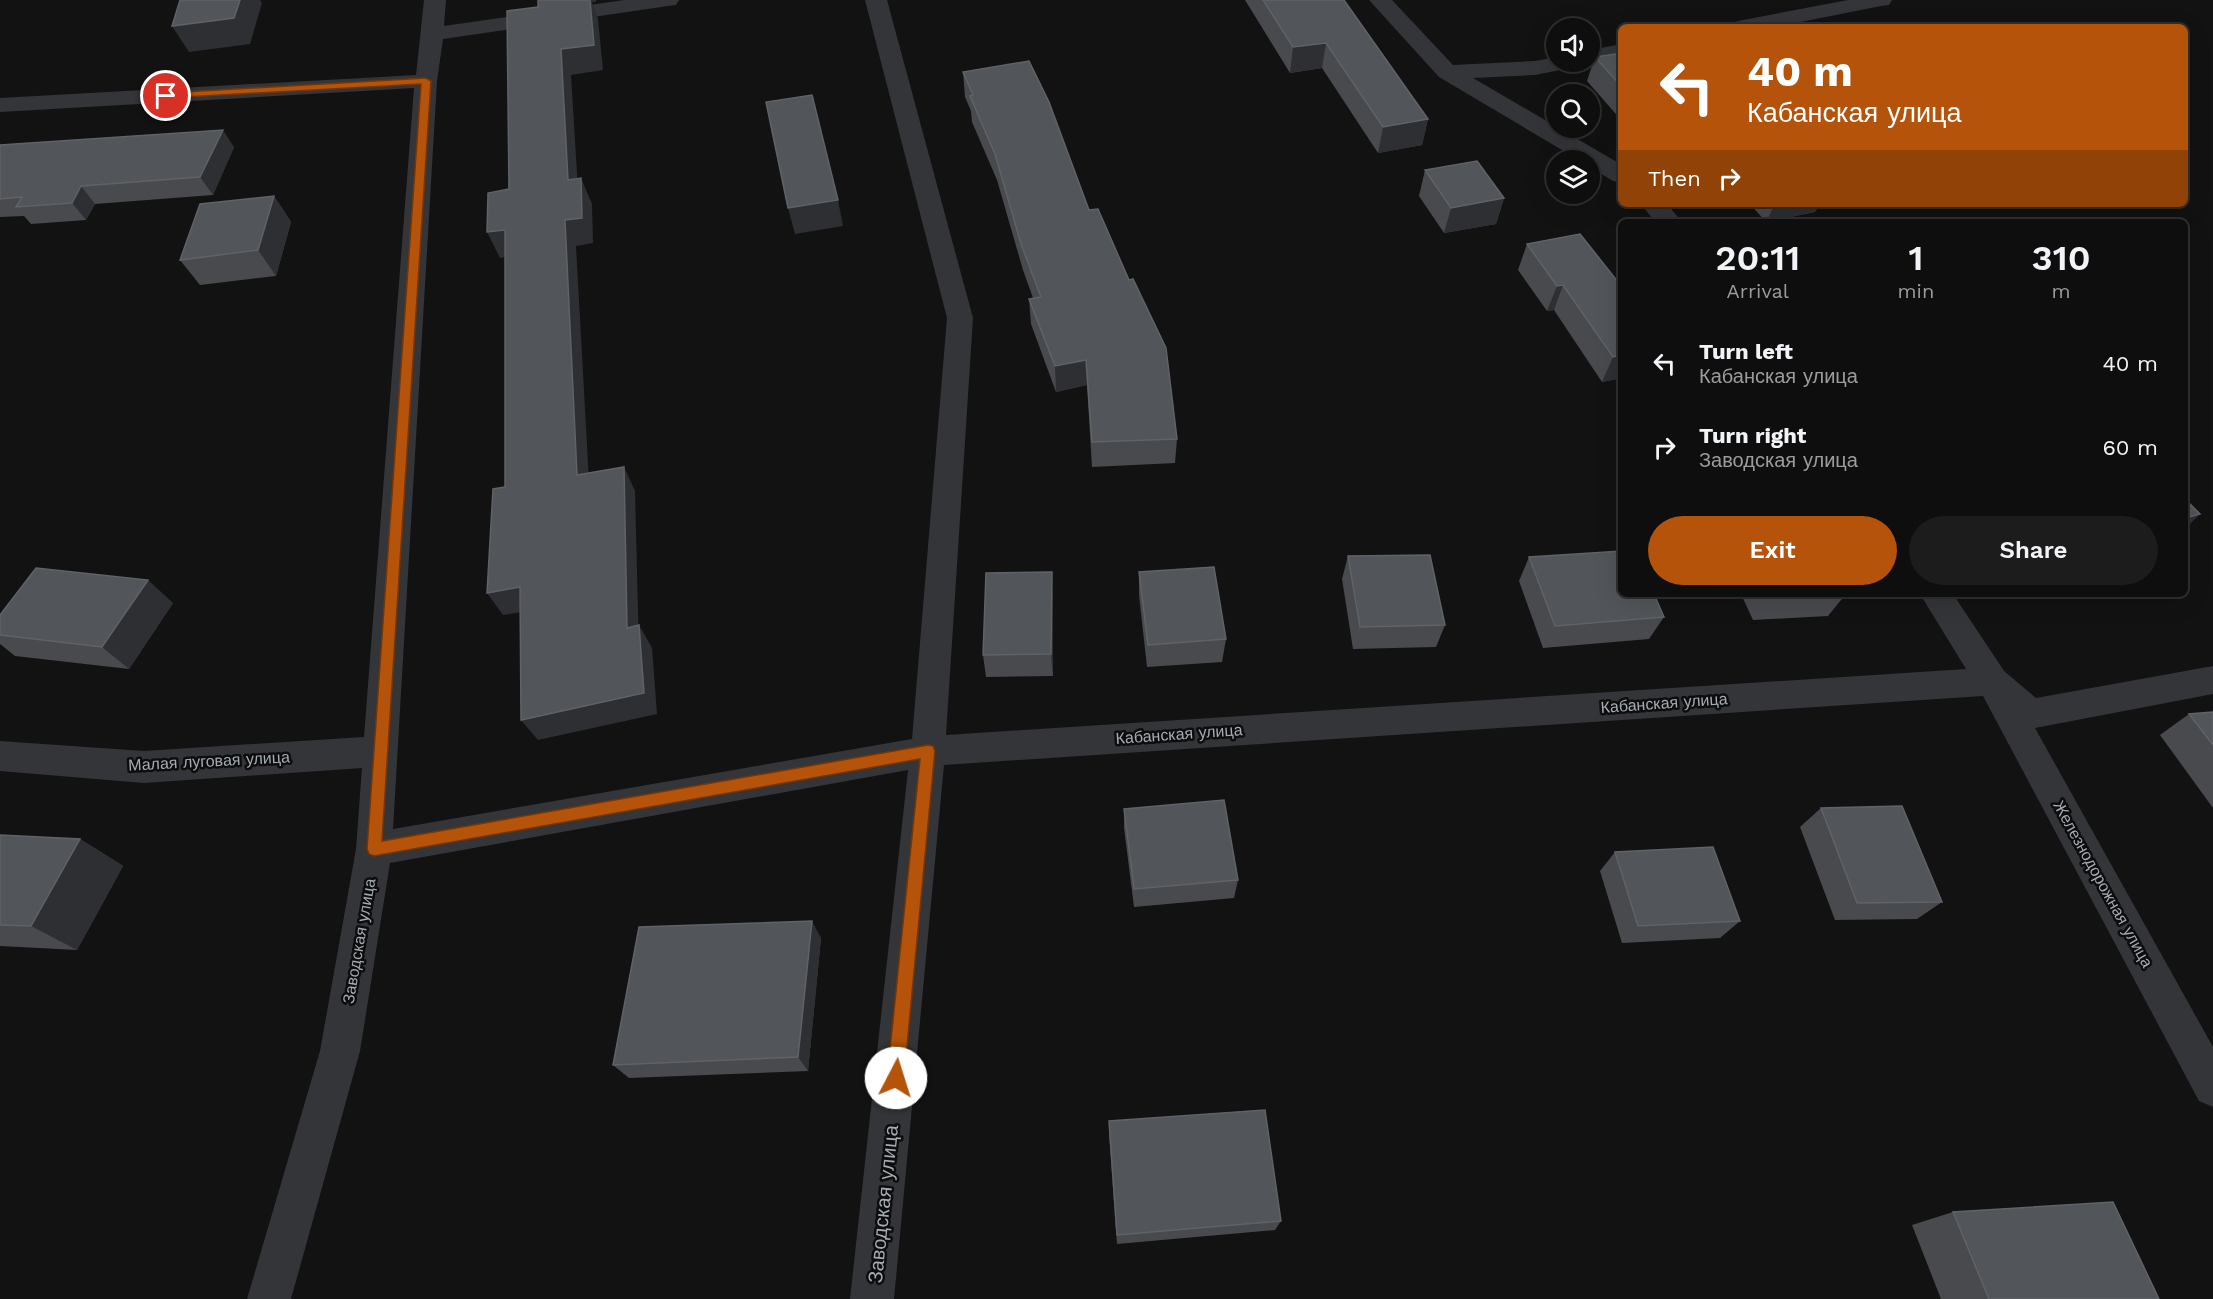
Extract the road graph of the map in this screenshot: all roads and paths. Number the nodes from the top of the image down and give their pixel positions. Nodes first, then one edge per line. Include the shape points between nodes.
1 (435, 0) edge
2 (668, 0) edge
3 (876, 0) edge
4 (1380, 0) edge
5 (1881, 0) edge
6 (1758, 24) edge
7 (433, 34) junction
8 (1618, 52) edge
9 (1600, 55) edge
10 (1546, 66) edge
11 (1447, 72) junction
12 (426, 81) junction
13 (0, 105) edge
14 (1618, 174) edge
15 (1656, 207) edge
16 (1666, 219) edge
17 (1938, 597) edge
18 (2213, 680) edge
19 (1992, 681) junction
20 (381, 751) junction
21 (928, 751) junction
22 (0, 756) edge
23 (374, 849) junction
24 (2213, 1087) edge
25 (269, 1299) edge
26 (872, 1299) edge

1 - 7 street, Заводская улица
2 - 7 street
3 - 21 street, Заводская улица via 960,318
4 - 11 street
5 - 6 street
7 - 12 street, Заводская улица
8 - 9 street
10 - 11 street
11 - 14 street
12 - 13 street
12 - 20 street, Заводская улица
15 - 16 street
17 - 19 street
18 - 19 street via 2030,714
19 - 21 street, Кабанская улица
19 - 24 street, Железнодорожная улица
20 - 22 street, Малая луговая улица via 144,767
20 - 23 street, Заводская улица
21 - 23 street, Кабанская улица
21 - 26 street, Заводская улица
23 - 25 street, Заводская улица via 340,1051

